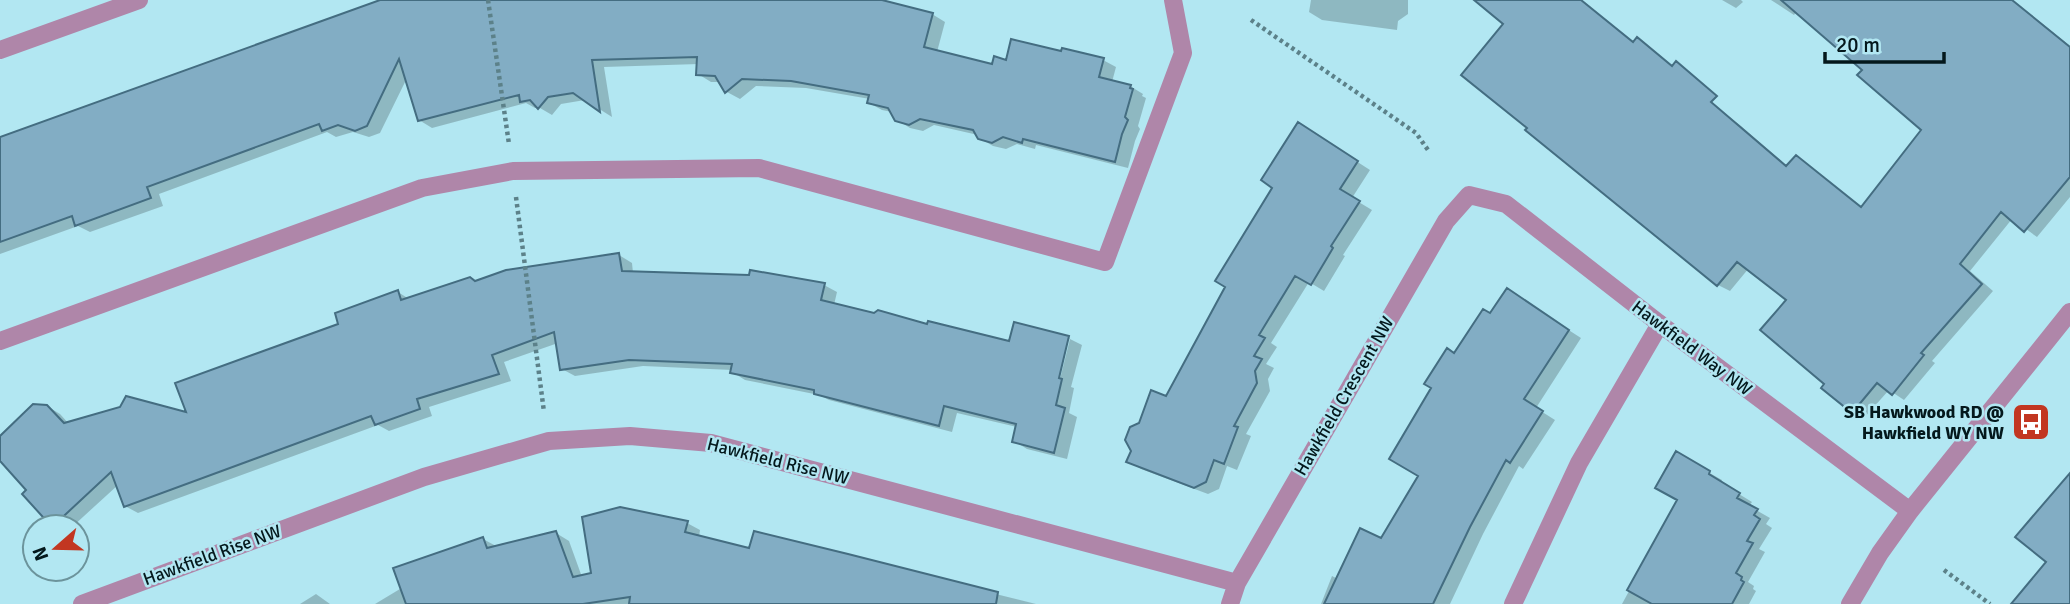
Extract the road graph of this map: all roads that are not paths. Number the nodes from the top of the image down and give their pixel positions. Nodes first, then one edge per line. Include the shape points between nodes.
1 (139, 0) edge
2 (1173, 0) edge
3 (0, 50) edge
4 (1469, 195) joint
5 (2070, 312) edge
6 (1660, 324) junction
7 (0, 341) edge
8 (1910, 511) junction
9 (1237, 583) junction
10 (82, 603) edge
11 (1230, 604) edge
12 (1513, 604) edge
13 (1850, 604) edge

1 - 3 street
2 - 7 street via 1183,53 1105,262 759,168 513,171 422,188
4 - 6 street, Hawkfield Way NW via 1506,204
4 - 9 street, Hawkfield Crescent NW via 1446,221
5 - 8 street
6 - 8 street, Hawkfield Way NW
6 - 12 street via 1579,463
8 - 13 street
9 - 10 street, Hawkfield Rise NW via 711,443 630,436 550,441 424,477
9 - 11 street, Hawkfield Crescent NW

